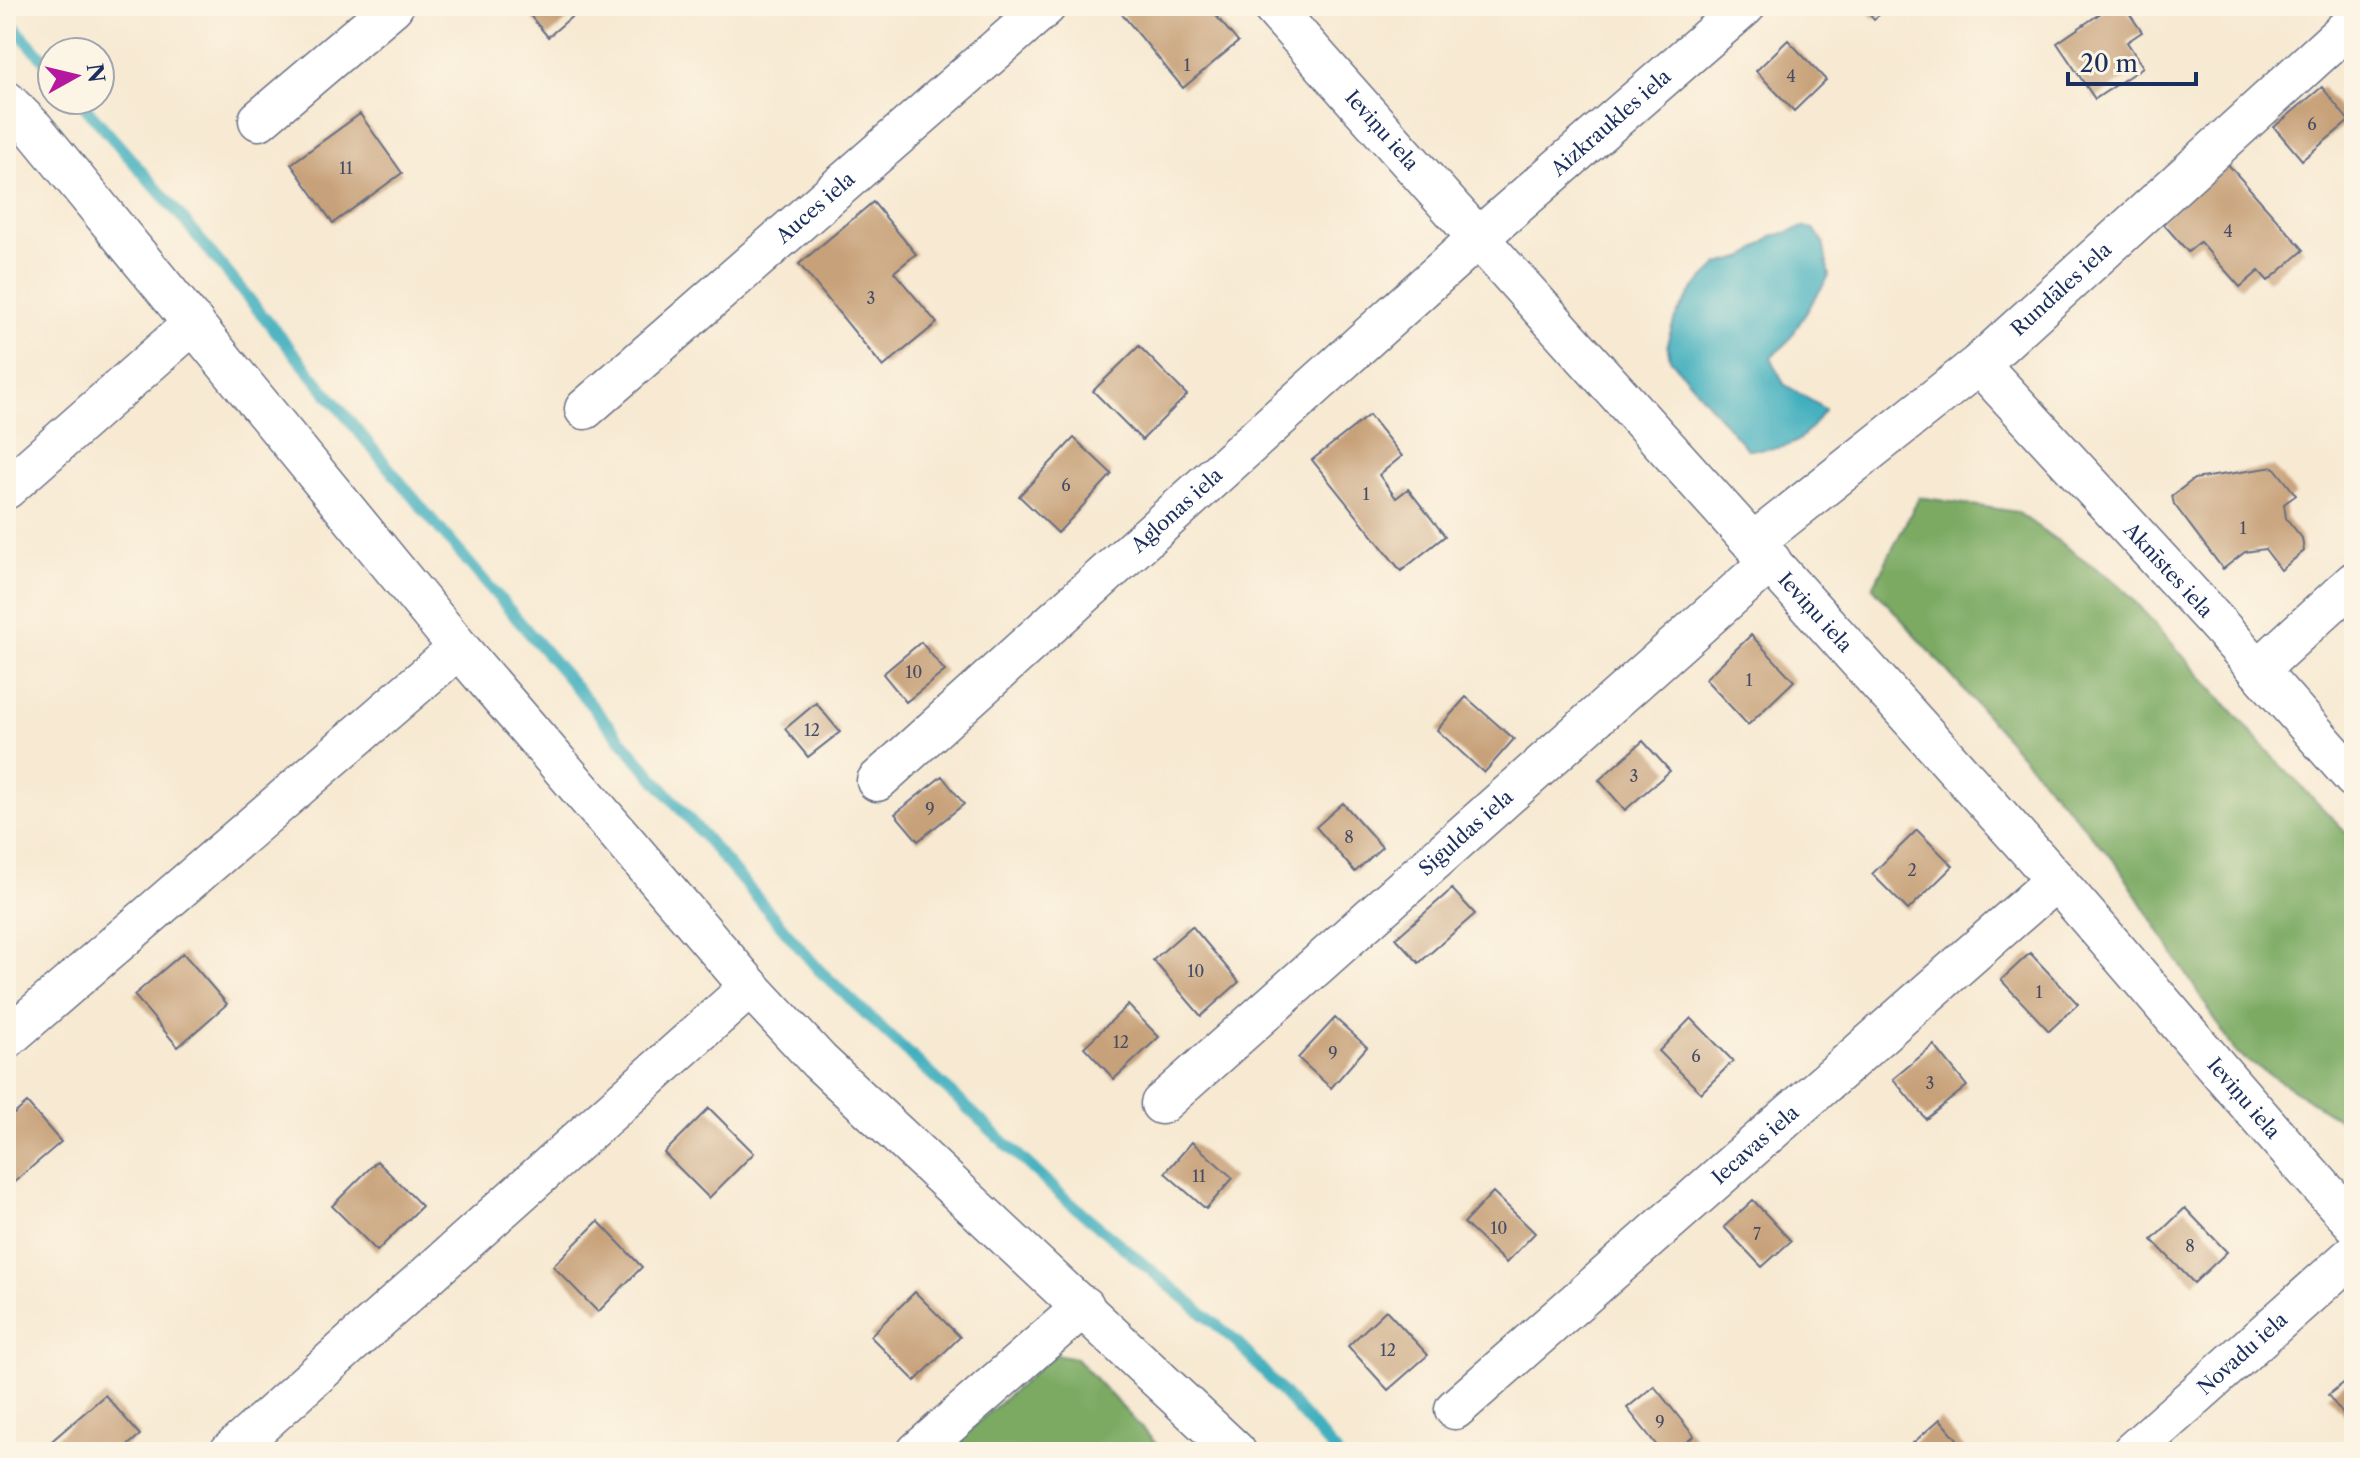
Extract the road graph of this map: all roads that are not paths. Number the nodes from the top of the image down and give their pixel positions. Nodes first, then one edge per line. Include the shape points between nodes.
1 (393, 6) edge
2 (1046, 6) edge
3 (1272, 6) edge
4 (1745, 6) edge
5 (2354, 22) edge
6 (6, 101) edge
7 (259, 120) dead end
8 (1477, 239) junction
9 (194, 323) junction
10 (1979, 364) junction
11 (585, 409) dead end
12 (6, 489) edge
13 (1762, 551) junction
14 (2354, 582) edge
15 (459, 648) junction
16 (2258, 670) junction
17 (2354, 778) edge
18 (877, 781) dead end
19 (2056, 880) junction
20 (750, 987) junction
21 (6, 1039) edge
22 (1161, 1104) dead end
23 (2354, 1223) edge
24 (2354, 1254) edge
25 (1084, 1306) junction
26 (1455, 1409) dead end
27 (230, 1452) edge
28 (917, 1452) edge
29 (1236, 1452) edge
30 (2132, 1452) edge

1 - 7 street
2 - 11 street, Auces iela
3 - 8 street, Ieviņu iela
4 - 8 street, Aizkraukles iela
5 - 10 street, Rundāles iela
6 - 9 street
8 - 13 street, Ieviņu iela
8 - 18 street, Aglonas iela
9 - 12 street
9 - 15 street
10 - 13 street, Rundāles iela
10 - 16 street, Aknīstes iela
13 - 19 street, Ieviņu iela
13 - 22 street, Siguldas iela
14 - 16 street
15 - 20 street
15 - 21 street
16 - 17 street, Aknīstes iela
19 - 23 street, Ieviņu iela
19 - 26 street, Iecavas iela
20 - 25 street via 830,1071
20 - 27 street
24 - 30 street, Novadu iela
25 - 28 street
25 - 29 street

